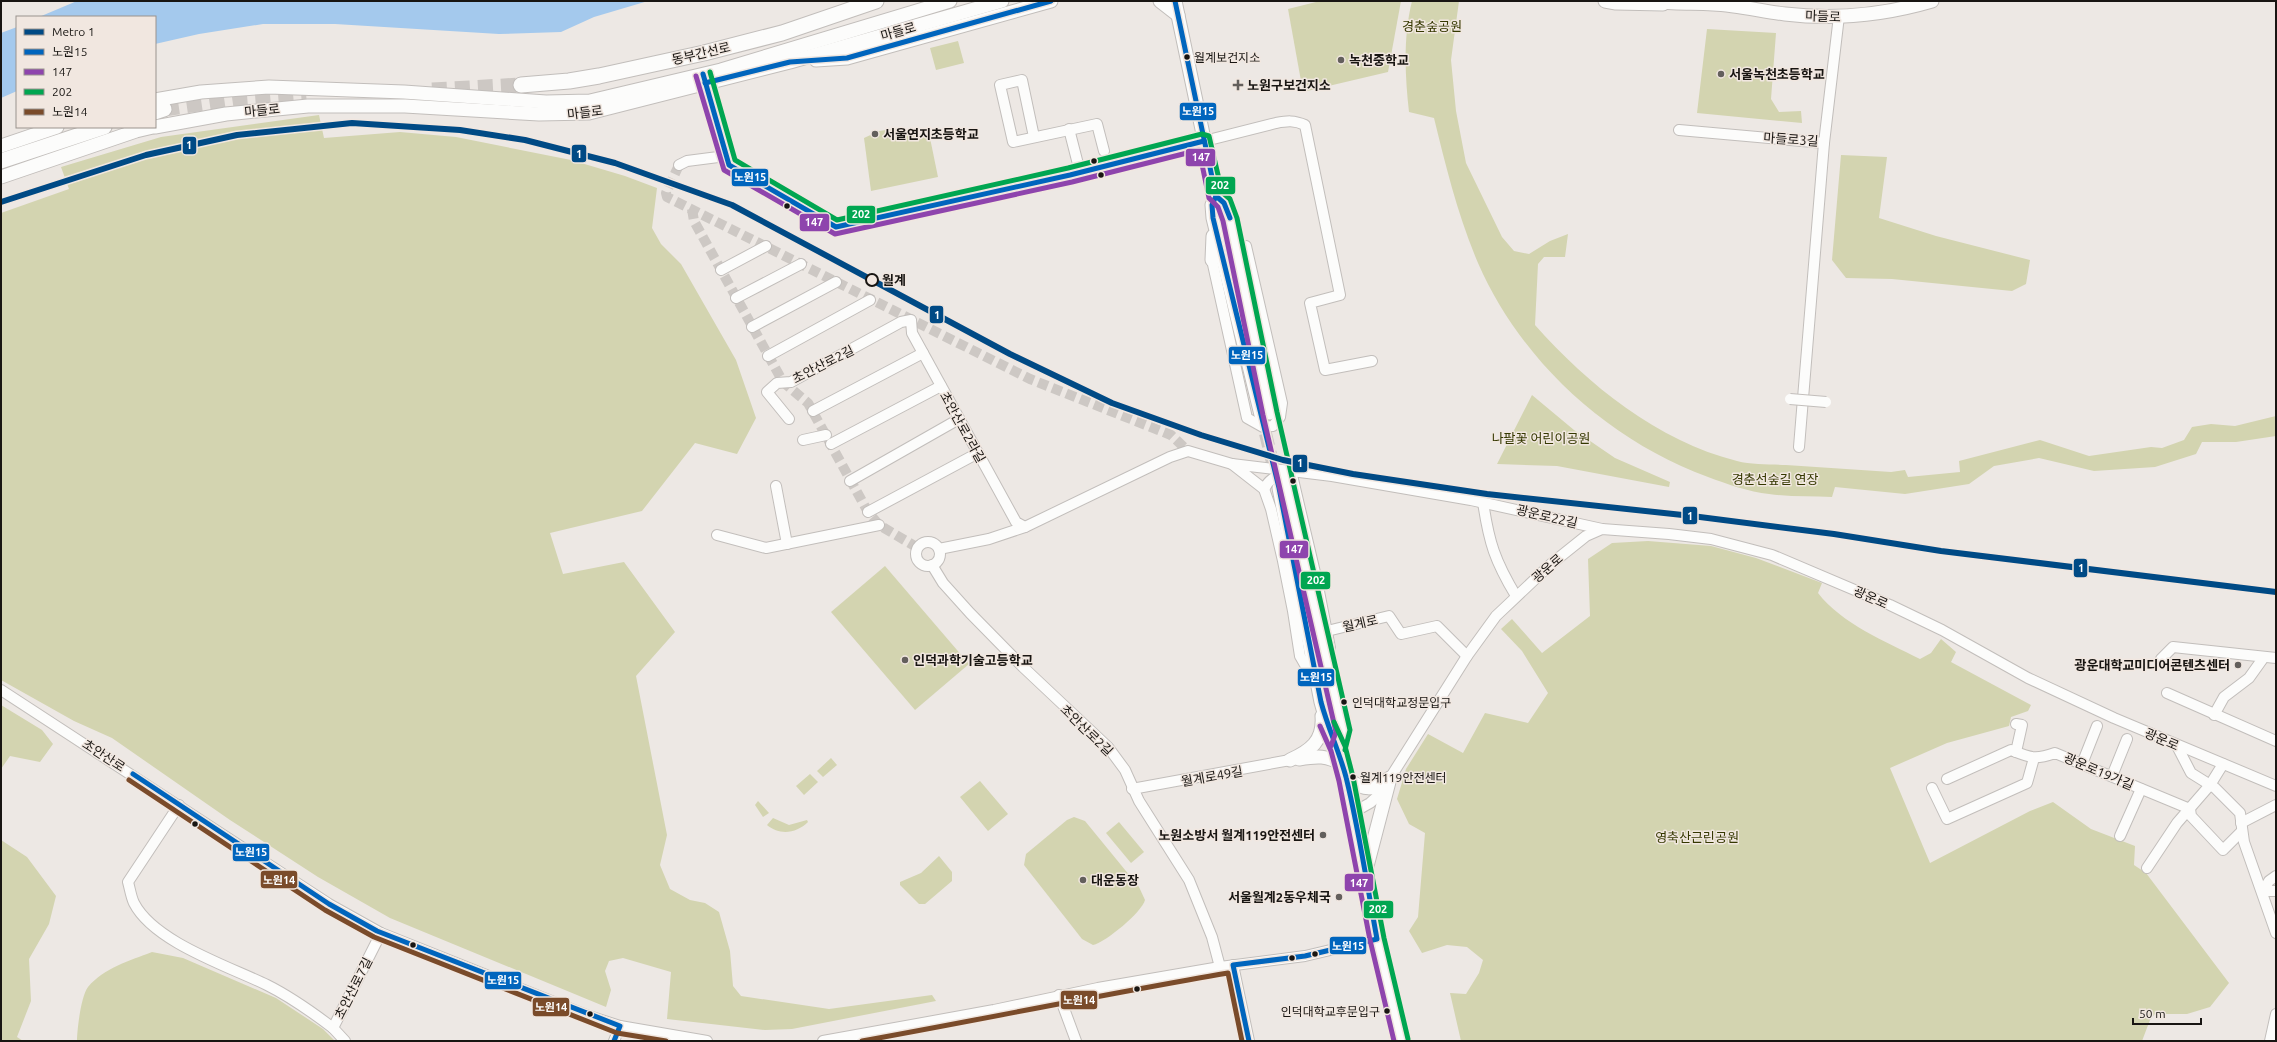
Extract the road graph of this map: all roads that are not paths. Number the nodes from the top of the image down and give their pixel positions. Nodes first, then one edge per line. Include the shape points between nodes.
1 (876, 1) edge
2 (950, 1) edge
3 (1002, 1) edge
4 (1051, 1) edge
5 (1160, 1) edge
6 (1175, 1) edge
7 (1182, 1) edge
8 (1605, 1) edge
9 (1932, 1) edge
10 (1662, 2) edge
11 (1709, 2) edge
12 (1178, 15) junction
13 (1839, 16) junction
14 (790, 62) junction
15 (704, 79) junction
16 (521, 85) tunnel mouth
17 (158, 107) edge
18 (156, 127) edge
19 (54, 128) edge
20 (101, 128) edge
21 (150, 128) edge
22 (1069, 129) junction
23 (1679, 130) dead end
24 (1034, 137) junction
25 (1204, 141) junction
26 (1824, 143) junction
27 (1, 146) edge
28 (1104, 151) dead end
29 (726, 156) junction
30 (1, 161) edge
31 (679, 165) dead end
32 (1080, 172) junction
33 (1, 177) edge
34 (1216, 196) junction
35 (1213, 218) junction
36 (1230, 220) junction
37 (766, 246) dead end
38 (1246, 246) joint
39 (1212, 260) joint
40 (802, 264) dead end
41 (721, 270) dead end
42 (836, 282) dead end
43 (736, 298) dead end
44 (870, 300) dead end
45 (911, 320) joint
46 (752, 327) dead end
47 (923, 353) junction
48 (768, 356) dead end
49 (1372, 361) dead end
50 (941, 386) junction
51 (1790, 399) dead end
52 (1826, 402) dead end
53 (813, 411) dead end
54 (959, 419) junction
55 (789, 420) dead end
56 (826, 435) dead end
57 (803, 440) dead end
58 (831, 444) dead end
59 (1799, 447) dead end
60 (978, 454) junction
61 (1232, 464) junction
62 (1291, 470) junction
63 (850, 481) dead end
64 (776, 486) dead end
65 (1287, 486) junction
66 (1264, 489) junction
67 (1483, 502) junction
68 (868, 512) dead end
69 (878, 525) dead end
70 (1026, 527) junction
71 (1602, 529) junction
72 (717, 535) dead end
73 (787, 544) junction
74 (939, 549) junction
75 (932, 565) junction
76 (1516, 596) junction
77 (1327, 631) junction
78 (1466, 656) junction
79 (2264, 657) junction
80 (2276, 658) edge
81 (2161, 659) dead end
82 (1, 690) edge
83 (2167, 693) dead end
84 (1325, 694) junction
85 (2214, 715) junction
86 (2016, 724) dead end
87 (2097, 726) dead end
88 (2127, 739) dead end
89 (2276, 741) edge
90 (2177, 746) junction
91 (1338, 748) junction
92 (2016, 752) junction
93 (2034, 758) junction
94 (1290, 760) junction
95 (2082, 764) junction
96 (2223, 764) junction
97 (1343, 765) junction
98 (2112, 776) junction
99 (1390, 778) junction
100 (1346, 779) junction
101 (1947, 779) dead end
102 (2210, 785) junction
103 (2276, 786) edge
104 (1932, 788) dead end
105 (1132, 789) junction
106 (2141, 789) junction
107 (179, 804) junction
108 (2276, 805) edge
109 (2190, 809) junction
110 (1354, 812) junction
111 (2242, 827) junction
112 (2120, 836) dead end
113 (2147, 868) dead end
114 (1365, 874) junction
115 (2276, 876) edge
116 (2263, 891) junction
117 (2276, 891) edge
118 (381, 933) junction
119 (2276, 933) edge
120 (1377, 939) junction
121 (1233, 966) junction
122 (1220, 967) junction
123 (1059, 995) junction
124 (2276, 1018) edge
125 (620, 1026) junction
126 (333, 1028) junction
127 (345, 1041) edge
128 (614, 1041) edge
129 (707, 1041) edge
130 (823, 1041) edge
131 (1076, 1041) edge
132 (1250, 1041) edge
133 (1402, 1041) edge
134 (2270, 1041) edge

1 - 16 highway, 동부간선로 via 782,34 704,53 599,76
2 - 15 main road, 마들로 via 835,35
3 - 14 main road, 마들로
4 - 14 main road via 847,58
5 - 12 main road
6 - 12 main road
7 - 12 main road
8 - 10 main road, 마들로
9 - 13 main road, 마들로 via 1907,9
10 - 11 main road, 마들로
11 - 13 main road, 마들로 via 1787,14
12 - 25 main road
13 - 26 street, 마들로3길
14 - 15 main road, 마들로
15 - 17 main road, 마들로 via 609,98 565,102 304,87 201,92
15 - 18 main road, 마들로 via 607,109 567,115 405,106 308,106 226,114
15 - 29 street
19 - 27 main road
20 - 30 highway
21 - 33 main road, 마들로
22 - 24 street
22 - 28 street via 1097,124
22 - 32 street
23 - 26 street, 마들로3길
24 - 24 street via 1013,142 1000,85 1022,80
25 - 32 street
25 - 34 main road
25 - 49 street via 1289,120 1305,125 1340,295 1310,302 1325,370
26 - 59 street
29 - 31 street via 687,161
29 - 32 street via 729,165 744,175 836,227
34 - 35 main road via 1212,205
34 - 36 main road via 1224,203
35 - 36 main road via 1265,414
35 - 39 main road
36 - 38 main road
37 - 41 street
38 - 39 street via 1282,403 1280,417 1273,426 1263,427 1247,418
40 - 43 street
42 - 46 street
44 - 48 street
45 - 47 street, 초안산로2라길 via 912,333
45 - 55 street, 초안산로2길 via 901,322 791,382 777,382 767,392
47 - 50 street, 초안산로2라길
47 - 53 street
50 - 54 street, 초안산로2라길
50 - 58 street
51 - 52 street, bridge
54 - 60 street, 초안산로2라길
54 - 63 street
56 - 57 street
60 - 68 street
60 - 70 street, 초안산로2라길 via 1016,522
61 - 62 street, 광운로22길
61 - 66 street
61 - 70 street via 1188,452 1170,457
62 - 65 street
62 - 67 street, 광운로22길
64 - 73 street
65 - 66 street via 1287,478 1275,477 1268,481
65 - 77 street
65 - 84 main road
66 - 84 street via 1283,561 1300,656
67 - 71 street, 광운로22길
67 - 76 street via 1487,534 1498,566
69 - 73 street
70 - 74 street via 989,539
71 - 76 street, 광운로 via 1586,536
71 - 90 street, 광운로 via 1711,539 1772,555 1890,605 1942,630 2028,678
72 - 73 street via 766,548
74 - 75 street via 939,558
74 - 75 street via 934,544 926,542 916,550 918,562 925,566
75 - 105 street, 초안산로2길 via 943,583 970,613 1108,747 1125,770
76 - 78 street, 광운로 via 1496,616
77 - 78 street, 월계로 via 1389,616 1401,634 1437,626
77 - 84 street
78 - 99 street, 광운로
79 - 80 street
79 - 81 street via 2171,645
79 - 85 street via 2249,678 2224,698
82 - 107 street, 초안산로
83 - 85 street
84 - 91 main road via 1330,734
84 - 91 main road via 1342,732
84 - 94 main road via 1323,722 1316,744
85 - 89 street
86 - 92 street via 2022,725
87 - 95 street
88 - 98 street
90 - 96 street, 광운로
90 - 102 street via 2191,773
91 - 97 main road
92 - 93 street
92 - 101 street via 2011,750
93 - 95 street, 광운로19가길 via 2055,753
93 - 104 street via 2027,783 1947,819
94 - 97 main road via 1322,756
94 - 105 street, 월계로49길
95 - 98 street, 광운로19가길
96 - 102 street
96 - 103 street, 광운로
97 - 100 main road
98 - 106 street, 광운로19가길
99 - 100 main road via 1377,788 1366,789
99 - 110 street, 광운로 via 1375,799
99 - 114 main road
100 - 110 main road
102 - 109 street
102 - 111 street via 2240,813
105 - 122 street, 초안산로2길 via 1189,880 1212,937
106 - 109 street, 광운로19가길
106 - 112 street, 광운로19가길
107 - 118 street, 초안산로 via 329,904
107 - 126 street via 128,882 134,902 146,920 181,945 267,985 305,1006
108 - 111 street
109 - 111 street via 2191,816 2222,850
109 - 113 street via 2177,823
110 - 114 main road
111 - 116 street via 2244,842
114 - 120 main road
115 - 116 street via 2269,881
116 - 117 street
116 - 119 street
118 - 125 street, 초안산로
118 - 126 street, 초안산로7길
120 - 121 street via 1305,956
120 - 133 main road
121 - 122 street
121 - 132 street
122 - 123 street
123 - 130 street via 994,1010
123 - 131 street
124 - 134 street
125 - 128 street
125 - 129 street, 초안산로
126 - 127 street, 초안산로7길

